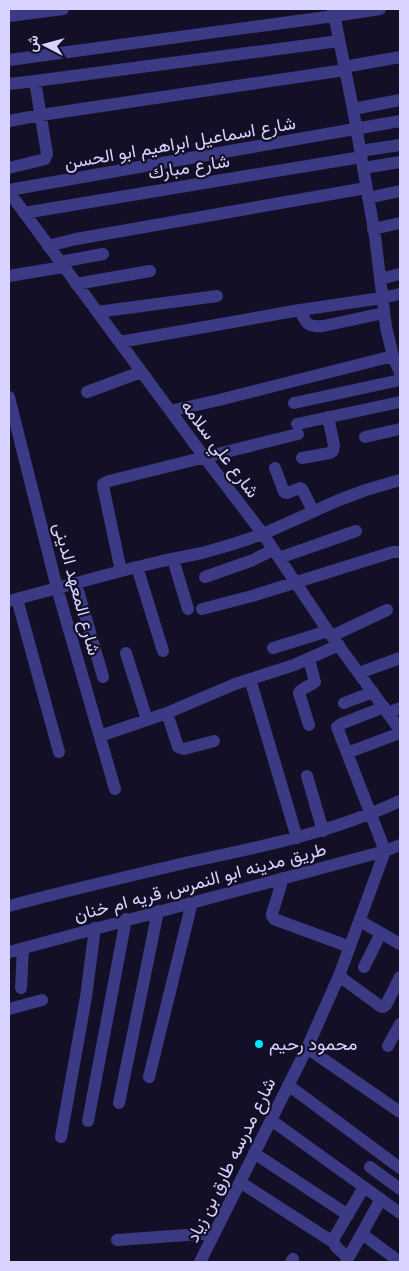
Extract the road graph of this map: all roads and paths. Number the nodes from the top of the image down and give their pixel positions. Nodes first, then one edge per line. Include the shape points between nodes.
1 (63, 9) edge
2 (380, 9) edge
3 (334, 12) edge
4 (9, 16) edge
5 (339, 40) junction
6 (400, 56) edge
7 (9, 60) edge
8 (345, 68) junction
9 (35, 81) junction
10 (9, 84) edge
11 (400, 100) edge
12 (353, 109) junction
13 (41, 115) junction
14 (9, 121) edge
15 (400, 121) edge
16 (356, 130) junction
17 (400, 145) edge
18 (361, 159) junction
19 (400, 162) edge
20 (10, 164) edge
21 (9, 191) edge
22 (400, 191) edge
23 (367, 193) junction
24 (24, 212) junction
25 (400, 223) edge
26 (373, 228) junction
27 (48, 246) junction
28 (103, 254) dead end
29 (62, 264) junction
30 (150, 271) dead end
31 (400, 274) edge
32 (9, 276) edge
33 (380, 279) junction
34 (76, 284) junction
35 (400, 294) edge
36 (217, 296) dead end
37 (382, 298) junction
38 (300, 310) junction
39 (97, 312) junction
40 (384, 313) junction
41 (394, 335) edge
42 (120, 342) junction
43 (393, 356) junction
44 (141, 372) junction
45 (400, 373) edge
46 (400, 380) edge
47 (87, 392) dead end
48 (9, 397) edge
49 (400, 402) edge
50 (294, 403) dead end
51 (170, 411) junction
52 (328, 417) junction
53 (400, 429) edge
54 (365, 437) dead end
55 (204, 458) junction
56 (302, 458) dead end
57 (275, 468) dead end
58 (400, 480) edge
59 (313, 511) junction
60 (356, 531) dead end
61 (262, 534) junction
62 (400, 552) edge
63 (276, 554) junction
64 (173, 559) junction
65 (137, 567) junction
66 (121, 571) junction
67 (205, 577) dead end
68 (296, 583) junction
69 (76, 584) junction
70 (57, 588) junction
71 (13, 600) edge
72 (188, 609) dead end
73 (202, 609) dead end
74 (387, 610) dead end
75 (333, 637) junction
76 (273, 648) dead end
77 (163, 651) dead end
78 (126, 653) dead end
79 (400, 658) edge
80 (309, 659) junction
81 (359, 673) junction
82 (103, 676) dead end
83 (250, 679) junction
84 (373, 692) junction
85 (344, 703) dead end
86 (391, 709) edge
87 (167, 713) junction
88 (147, 720) junction
89 (309, 725) dead end
90 (400, 731) edge
91 (100, 736) junction
92 (214, 741) dead end
93 (59, 752) dead end
94 (347, 753) junction
95 (307, 776) dead end
96 (115, 789) dead end
97 (400, 801) edge
98 (370, 814) junction
99 (322, 831) junction
100 (297, 838) junction
101 (400, 845) edge
102 (385, 851) junction
103 (283, 878) junction
104 (192, 902) junction
105 (9, 906) edge
106 (158, 911) junction
107 (126, 919) junction
108 (360, 921) junction
109 (95, 928) junction
110 (381, 933) junction
111 (400, 944) edge
112 (350, 946) junction
113 (23, 948) junction
114 (9, 952) edge
115 (364, 967) dead end
116 (339, 976) junction
117 (400, 977) edge
118 (21, 988) dead end
119 (42, 1000) dead end
120 (9, 1009) edge
121 (400, 1024) edge
122 (388, 1046) dead end
123 (307, 1048) junction
124 (149, 1077) dead end
125 (288, 1085) junction
126 (119, 1103) dead end
127 (400, 1112) edge
128 (271, 1120) junction
129 (88, 1121) dead end
130 (61, 1137) dead end
131 (254, 1153) junction
132 (370, 1167) dead end
133 (400, 1168) edge
134 (240, 1182) junction
135 (364, 1187) junction
136 (400, 1189) edge
137 (381, 1199) junction
138 (400, 1213) edge
139 (348, 1215) junction
140 (214, 1234) junction
141 (362, 1234) junction
142 (117, 1240) dead end
143 (333, 1242) junction
144 (347, 1259) edge
145 (200, 1262) edge
146 (400, 1262) edge

1 - 4 street
2 - 3 street
3 - 5 street
3 - 7 street
5 - 8 street
5 - 9 street
6 - 8 street
8 - 12 street
8 - 13 street
9 - 10 street
9 - 13 street
11 - 12 street
12 - 16 street
13 - 14 street
13 - 20 street via 45,159
15 - 16 street, شارع اسماعيل ابراهيم ابو الحسن
16 - 18 street
16 - 21 street, شارع اسماعيل ابراهيم ابو الحسن
17 - 18 street
18 - 19 street
18 - 23 street
18 - 24 street, شارع مبارك
21 - 24 street, شارع علي سلامه
22 - 23 street
23 - 26 street
23 - 27 street via 116,232
24 - 27 street, شارع علي سلامه
25 - 26 street
26 - 33 street
27 - 29 street, شارع علي سلامه
28 - 29 street
29 - 32 street
29 - 34 street, شارع علي سلامه
30 - 34 street
31 - 33 street
33 - 37 street
34 - 39 street, شارع علي سلامه
35 - 37 street
36 - 39 street
37 - 38 street
37 - 40 street
38 - 40 street via 304,320 314,327
38 - 42 street
39 - 42 street, شارع علي سلامه
40 - 41 street
41 - 43 street
42 - 44 street, شارع علي سلامه
43 - 45 street
43 - 51 street
44 - 47 street
44 - 51 street, شارع علي سلامه
46 - 50 street
48 - 70 street, شارع المعهد الدينى
49 - 52 street
51 - 55 street, شارع علي سلامه
52 - 55 street
52 - 56 street via 333,451
53 - 54 street
55 - 61 street, شارع علي سلامه
55 - 66 street via 104,484
57 - 59 street via 284,492 302,489
58 - 59 street
59 - 61 street
60 - 63 street
61 - 63 street, شارع علي سلامه
61 - 64 street
62 - 68 street
63 - 67 street
63 - 68 street, شارع علي سلامه
64 - 65 street
64 - 72 street
65 - 66 street
65 - 77 street
66 - 69 street
68 - 73 street
68 - 75 street, شارع علي سلامه
69 - 70 street
69 - 82 street
70 - 71 street
70 - 91 street, شارع المعهد الدينى
71 - 93 street
74 - 75 street
75 - 76 street
75 - 80 street
75 - 81 street, شارع علي سلامه
78 - 88 street
79 - 81 street
80 - 83 street
80 - 89 street via 315,682 299,693
81 - 84 street, شارع علي سلامه
83 - 87 street
83 - 100 street
84 - 85 street
84 - 86 street, شارع علي سلامه
86 - 90 street, شارع علي سلامه
86 - 94 street via 337,727
87 - 88 street
87 - 92 street via 181,749
88 - 91 street
90 - 94 street
91 - 96 street, شارع المعهد الدينى
94 - 98 street
95 - 99 street
97 - 98 street, طريق مدينه ابو النمرس, قريه ام خنان
98 - 99 street, طريق مدينه ابو النمرس, قريه ام خنان
98 - 102 street
99 - 100 street, طريق مدينه ابو النمرس, قريه ام خنان
100 - 105 street, طريق مدينه ابو النمرس, قريه ام خنان
101 - 102 street, طريق مدينه ابو النمرس, قريه ام خنان
102 - 103 street, طريق مدينه ابو النمرس, قريه ام خنان
102 - 108 street, شارع مدرسه طارق بن زياد
103 - 104 street, طريق مدينه ابو النمرس, قريه ام خنان
103 - 112 street via 272,915 274,919
104 - 106 street, طريق مدينه ابو النمرس, قريه ام خنان
104 - 124 street
106 - 107 street, طريق مدينه ابو النمرس, قريه ام خنان
106 - 126 street
107 - 109 street, طريق مدينه ابو النمرس, قريه ام خنان
107 - 129 street
108 - 110 street
108 - 112 street, شارع مدرسه طارق بن زياد
109 - 113 street, طريق مدينه ابو النمرس, قريه ام خنان
109 - 130 street
110 - 111 street
110 - 115 street
112 - 116 street, شارع مدرسه طارق بن زياد
113 - 114 street, طريق مدينه ابو النمرس, قريه ام خنان
113 - 118 street
116 - 117 street via 384,1007
116 - 123 street, شارع مدرسه طارق بن زياد
119 - 120 street
121 - 122 street
123 - 125 street, شارع مدرسه طارق بن زياد
123 - 127 street
125 - 128 street, شارع مدرسه طارق بن زياد
125 - 133 street
128 - 131 street, شارع مدرسه طارق بن زياد
128 - 135 street
131 - 134 street, شارع مدرسه طارق بن زياد
131 - 139 street
132 - 136 street
134 - 140 street, شارع مدرسه طارق بن زياد
134 - 143 street
135 - 137 street
135 - 139 street
137 - 138 street
137 - 141 street
139 - 143 street
140 - 142 street
140 - 145 street, شارع مدرسه طارق بن زياد
141 - 144 street
141 - 146 street
143 - 144 street

